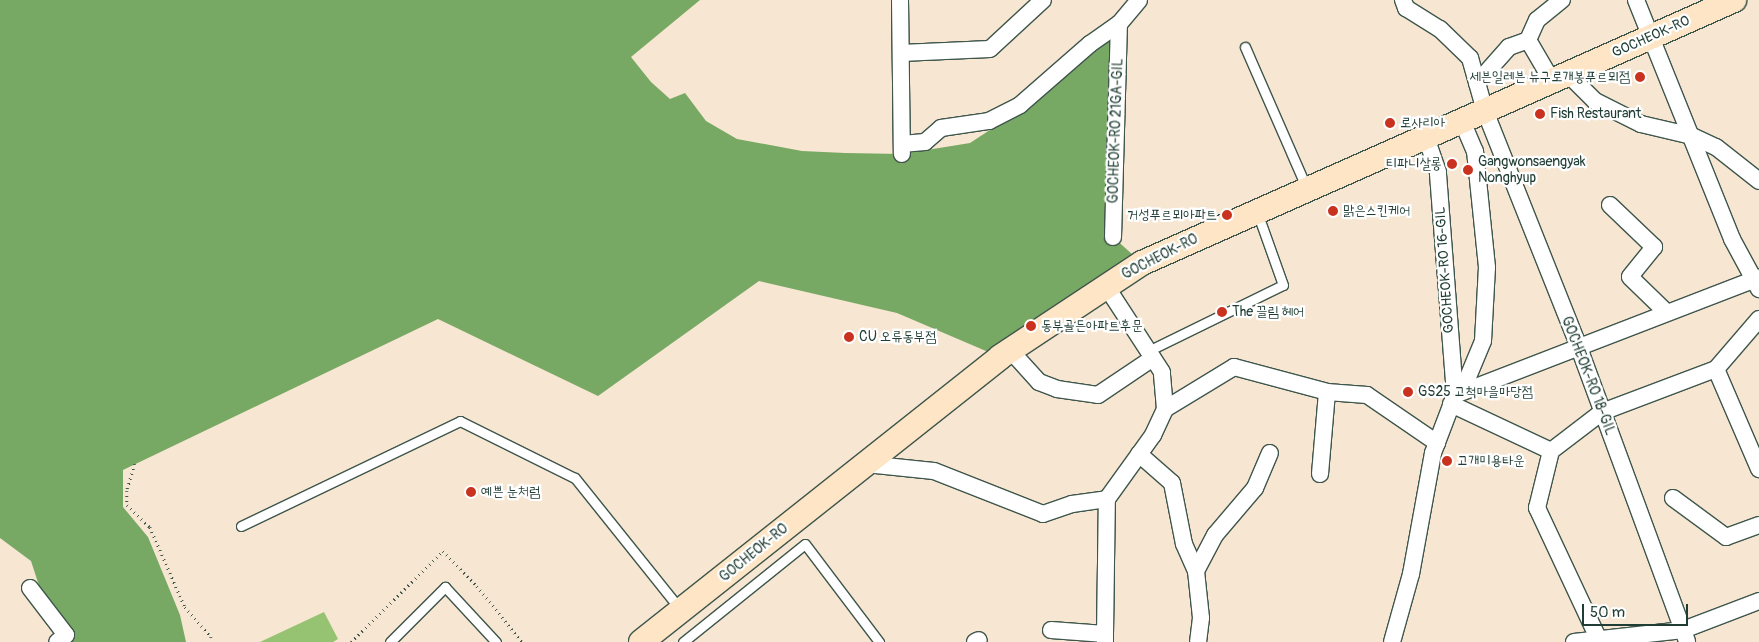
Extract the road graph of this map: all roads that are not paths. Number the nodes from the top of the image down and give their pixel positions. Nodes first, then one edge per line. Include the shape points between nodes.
1 (900, 0) edge
2 (1042, 0) edge
3 (1138, 0) edge
4 (1404, 0) edge
5 (1562, 0) edge
6 (1636, 0) edge
7 (1734, 0) edge
8 (1119, 24) junction
9 (1651, 38) junction
10 (1528, 40) junction
11 (1245, 47) dead end
12 (901, 53) junction
13 (1560, 78) junction
14 (1477, 83) junction
15 (1485, 111) junction
16 (1462, 121) junction
17 (1692, 136) junction
18 (1426, 137) junction
19 (1759, 181) edge
20 (1307, 190) junction
21 (1610, 205) dead end
22 (1257, 212) junction
23 (1113, 237) dead end
24 (1758, 282) edge
25 (1106, 286) junction
26 (1666, 312) junction
27 (1759, 319) edge
28 (1578, 345) junction
29 (1010, 350) junction
30 (1150, 355) junction
31 (1716, 369) junction
32 (1326, 392) junction
33 (1456, 396) junction
34 (1165, 409) junction
35 (1602, 412) junction
36 (1437, 443) junction
37 (1551, 451) junction
38 (1270, 453) dead end
39 (1139, 454) junction
40 (866, 464) junction
41 (1759, 469) edge
42 (1320, 474) dead end
43 (1673, 498) dead end
44 (1107, 499) junction
45 (1759, 525) edge
46 (241, 526) dead end
47 (1196, 571) junction
48 (30, 588) dead end
49 (1759, 601) edge
50 (682, 611) junction
51 (1051, 630) dead end
52 (1685, 636) edge
53 (1105, 638) edge
54 (1598, 638) junction
55 (57, 642) edge
56 (390, 642) edge
57 (496, 642) edge
58 (641, 642) edge
59 (683, 642) edge
60 (879, 642) edge
61 (1198, 642) edge
62 (1392, 642) edge
63 (1575, 642) edge

1 - 12 street
2 - 12 street via 990,48
3 - 8 street
4 - 14 street via 1406,8 1440,29 1470,58
5 - 10 street via 1537,20
6 - 9 street
7 - 9 main road, GOCHEOK-RO
8 - 12 street via 1090,44 1020,105 989,121 941,128 925,142 902,149
8 - 23 street, GOCHEOK-RO 21GA-GIL
9 - 13 main road, GOCHEOK-RO
9 - 17 street
10 - 13 street
10 - 14 street via 1509,47
11 - 20 lane
13 - 15 main road, GOCHEOK-RO
13 - 17 street via 1640,124
14 - 15 street
15 - 16 main road, GOCHEOK-RO
15 - 28 street, GOCHEOK-RO 18-GIL
16 - 18 main road, GOCHEOK-RO
16 - 33 street via 1475,151 1487,267 1483,341
17 - 19 street via 1716,147
17 - 24 street via 1732,240
18 - 20 main road, GOCHEOK-RO
18 - 33 street, GOCHEOK-RO 16-GIL via 1438,172
20 - 22 main road, GOCHEOK-RO
21 - 26 street via 1654,247 1630,277
22 - 25 main road, GOCHEOK-RO via 1142,263
22 - 30 lane via 1283,285
24 - 26 street
25 - 29 main road, GOCHEOK-RO
25 - 30 street
26 - 28 street
27 - 31 street
28 - 33 street
28 - 35 street, GOCHEOK-RO 18-GIL
29 - 30 street via 1039,382 1057,389 1098,395
29 - 40 main road, GOCHEOK-RO
30 - 34 street via 1162,372
31 - 35 street
31 - 41 street
32 - 34 street via 1234,367
32 - 36 street via 1367,395
32 - 42 street
33 - 36 street, GOCHEOK-RO 16-GIL
33 - 37 street
34 - 39 street via 1153,435
35 - 37 street
35 - 52 street, GOCHEOK-RO 18-GIL
36 - 62 street, GOCHEOK-RO 16-GIL via 1411,574
37 - 54 street via 1537,508
38 - 47 street via 1256,488 1215,535
39 - 44 street
39 - 47 street via 1172,483 1184,544
40 - 44 street via 934,470 1042,514 1072,504
40 - 50 main road, GOCHEOK-RO
43 - 45 street via 1726,538
44 - 53 street
46 - 50 lane via 460,421 575,478
47 - 61 street via 1201,618
48 - 55 street via 66,635
49 - 52 street
50 - 58 main road, GOCHEOK-RO
51 - 53 street
52 - 54 street
54 - 63 street
56 - 57 lane via 445,587
59 - 60 lane via 805,544

